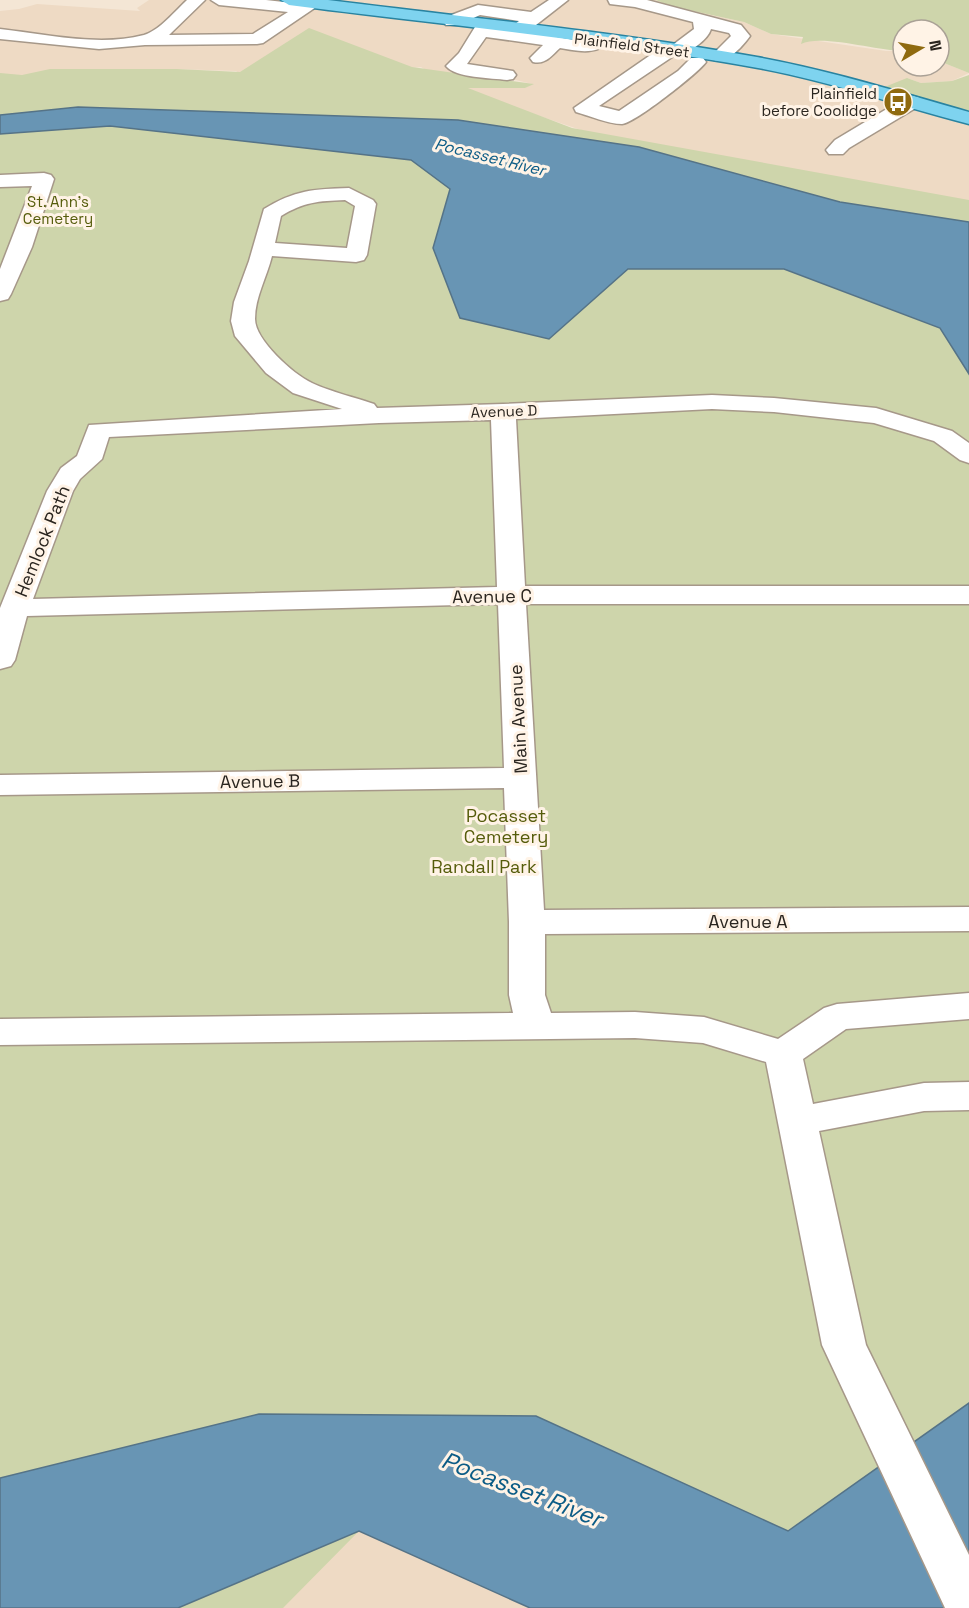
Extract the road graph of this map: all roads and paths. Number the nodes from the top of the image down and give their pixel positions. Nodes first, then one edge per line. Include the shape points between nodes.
1 (198, 0) edge
2 (219, 0) edge
3 (560, 0) edge
4 (616, 0) edge
5 (302, 4) edge
6 (534, 18) junction
7 (452, 21) junction
8 (702, 22) junction
9 (476, 27) junction
10 (514, 32) junction
11 (132, 33) junction
12 (0, 34) edge
13 (601, 40) junction
14 (556, 42) junction
15 (680, 46) junction
16 (720, 56) junction
17 (539, 58) dead end
18 (697, 62) dead end
19 (507, 75) dead end
20 (912, 102) junction
21 (969, 118) edge
22 (836, 150) dead end
23 (0, 181) edge
24 (10, 249) edge
25 (263, 249) junction
26 (0, 294) edge
27 (503, 412) junction
28 (379, 415) junction
29 (98, 430) joint
30 (969, 455) edge
31 (512, 595) junction
32 (969, 595) edge
33 (15, 608) junction
34 (0, 660) edge
35 (520, 778) junction
36 (0, 785) edge
37 (969, 919) edge
38 (527, 922) junction
39 (969, 1006) edge
40 (535, 1024) junction
41 (0, 1032) edge
42 (783, 1054) junction
43 (969, 1096) edge
44 (797, 1121) junction
45 (969, 1607) edge

1 - 11 street via 151,38
2 - 5 street
3 - 6 street
4 - 8 street
5 - 7 main road
5 - 11 street via 257,39
6 - 7 street via 478,10
6 - 10 street
7 - 9 main road
8 - 15 street via 703,31
8 - 16 street via 735,29 741,36
9 - 10 street
9 - 19 street via 466,56 454,66
10 - 13 main road, Plainfield Street
10 - 14 street
11 - 12 street via 104,43
13 - 14 street via 588,47
13 - 15 main road, Plainfield Street
14 - 17 street
15 - 16 main road, Plainfield Street
15 - 18 street via 583,108 622,118
16 - 20 main road, Plainfield Street via 818,75
20 - 21 main road, Plainfield Street
20 - 22 street
23 - 24 street via 44,179
24 - 26 street
25 - 25 street via 356,255 366,204 349,194 293,200 271,213
25 - 28 street via 245,302 243,321 247,336 275,368 302,388
27 - 28 street, Avenue D
27 - 30 street, Avenue D via 711,402 835,410 876,416 944,436
27 - 31 street, Main Avenue
28 - 29 street, Avenue D
29 - 33 street, Hemlock Path via 89,459 70,474 60,491
31 - 32 street, Avenue C
31 - 33 street, Avenue C
31 - 35 street, Main Avenue
33 - 34 street, Hemlock Path
35 - 36 street, Avenue B
35 - 38 street, Main Avenue
37 - 38 street, Avenue A
38 - 40 street, Main Avenue via 527,994
39 - 42 street via 837,1017
40 - 41 street
40 - 42 street via 704,1030
42 - 44 street
43 - 44 street via 924,1097
44 - 45 street via 844,1345

